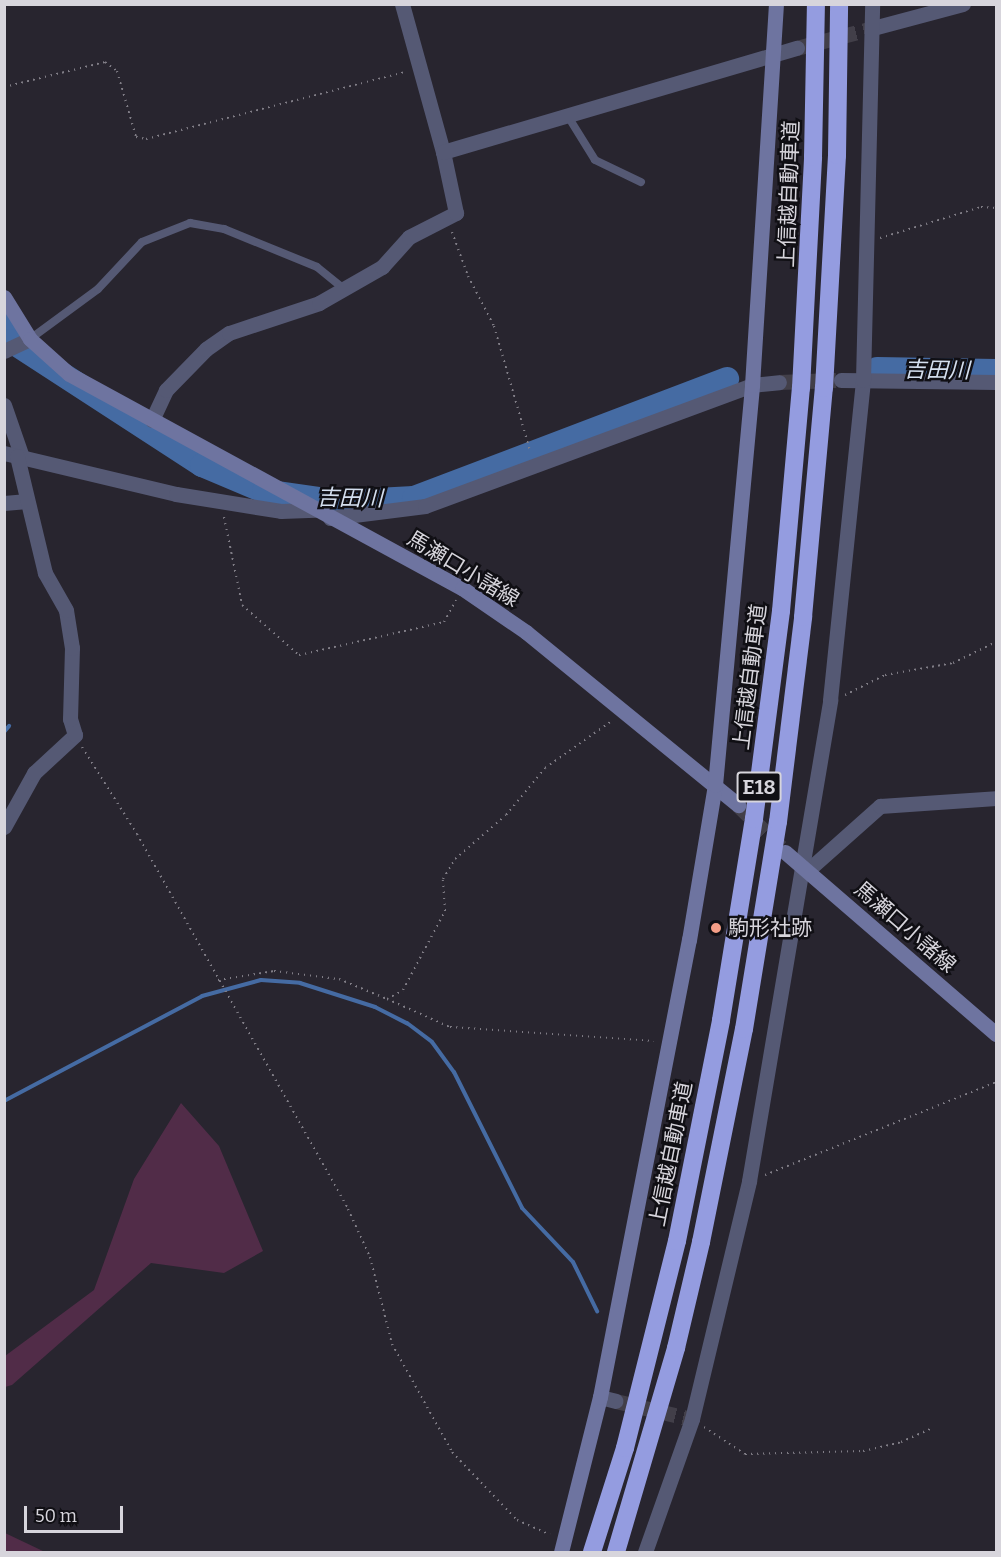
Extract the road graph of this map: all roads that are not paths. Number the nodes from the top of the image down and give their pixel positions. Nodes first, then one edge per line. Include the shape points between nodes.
1 (402, 4) edge
2 (776, 4) edge
3 (816, 4) edge
4 (839, 4) edge
5 (872, 4) edge
6 (963, 4) edge
7 (873, 28) junction
8 (797, 48) tunnel mouth
9 (776, 53) junction
10 (569, 118) junction
11 (442, 152) junction
12 (641, 182) dead end
13 (343, 288) junction
14 (4, 297) edge
15 (30, 339) junction
16 (4, 351) edge
17 (841, 380) tunnel mouth
18 (863, 380) junction
19 (779, 382) tunnel mouth
20 (996, 382) edge
21 (752, 385) junction
22 (4, 405) edge
23 (152, 420) junction
24 (15, 456) edge
25 (27, 501) junction
26 (4, 503) edge
27 (315, 510) junction
28 (330, 518) junction
29 (715, 785) junction
30 (996, 798) edge
31 (738, 805) tunnel mouth
32 (4, 827) edge
33 (785, 852) tunnel mouth
34 (804, 868) junction
35 (996, 1034) edge
36 (600, 1396) junction
37 (616, 1401) tunnel mouth
38 (564, 1547) edge
39 (592, 1552) edge
40 (616, 1552) edge
41 (645, 1552) edge

1 - 11 street
2 - 9 street
3 - 39 highway, 上信越自動車道 / E18 via 801,388 781,611 754,819 723,1009 677,1241 625,1448
4 - 40 highway, E18 via 836,177 824,388 803,617 778,822 744,1029 701,1242 664,1390
5 - 7 street
6 - 7 street
7 - 18 street
8 - 9 street
9 - 10 street
9 - 21 street
10 - 11 street
10 - 12 lane via 596,160
11 - 13 street via 456,213 409,237 381,267
13 - 15 lane via 316,267 224,230 190,223 142,242 98,289
13 - 23 street via 319,303 264,319 213,343 166,390
14 - 15 street, 馬瀬口小諸線
15 - 16 street
15 - 23 street, 馬瀬口小諸線 via 69,374
17 - 18 street
18 - 20 street
18 - 34 street via 831,700
19 - 21 street
21 - 28 street via 425,506
21 - 29 street
22 - 24 street
23 - 27 street, 馬瀬口小諸線
24 - 25 street
24 - 27 street via 221,502 281,511
25 - 26 street
25 - 32 street via 45,573 66,610 72,648 70,718 75,735 34,773
27 - 28 street, 馬瀬口小諸線
28 - 29 street, 馬瀬口小諸線 via 462,588 526,632
29 - 31 street, 馬瀬口小諸線
29 - 36 street via 670,1042
30 - 34 street via 880,806
33 - 34 street, 馬瀬口小諸線
34 - 35 street, 馬瀬口小諸線
34 - 41 street via 749,1181 692,1419
36 - 37 street
36 - 38 street

